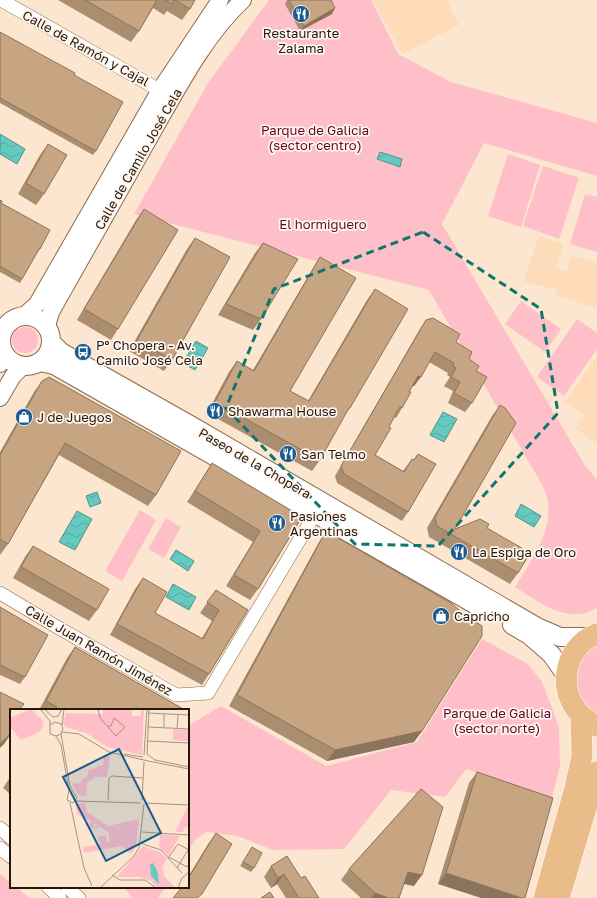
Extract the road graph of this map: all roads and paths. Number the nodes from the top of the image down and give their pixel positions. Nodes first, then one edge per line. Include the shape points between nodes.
1 (1, 0) edge
2 (220, 0) edge
3 (234, 3) edge
4 (166, 94) junction
5 (13, 316) edge
6 (49, 334) junction
7 (2, 359) edge
8 (40, 362) junction
9 (23, 366) junction
10 (0, 398) edge
11 (315, 514) junction
12 (0, 593) edge
13 (594, 636) edge
14 (566, 675) junction
15 (589, 720) edge
16 (597, 772) edge
17 (0, 828) edge
18 (10, 837) edge
19 (0, 848) edge
20 (10, 856) edge
21 (49, 888) edge
22 (68, 888) edge
23 (60, 898) edge
24 (79, 898) edge
25 (544, 898) edge
26 (559, 898) edge

1 - 4 street, Calle de Ramón y Cajal
2 - 4 street, Calle de Camilo José Cela
3 - 4 street, Calle de Camilo José Cela via 207,43
4 - 5 street, Calle de Camilo José Cela via 37,304
4 - 6 street, Calle de Camilo José Cela via 51,312
5 - 6 main road via 33,316 41,320
5 - 7 main road via 4,327 0,338
6 - 8 main road via 50,349
6 - 13 main road, Paseo de la Chopera via 61,352 537,627 560,637
7 - 9 main road
8 - 9 main road
8 - 11 main road, Paseo de la Chopera via 54,365
9 - 10 street via 13,376
11 - 12 street, Calle Juan Ramón Jiménez via 208,693 176,696
11 - 14 main road, Paseo de la Chopera via 529,635 550,654
13 - 14 highway via 578,647 570,660
14 - 15 highway via 572,703
15 - 25 highway via 575,788
16 - 26 highway
17 - 18 street
19 - 20 street
21 - 23 street
22 - 24 street

